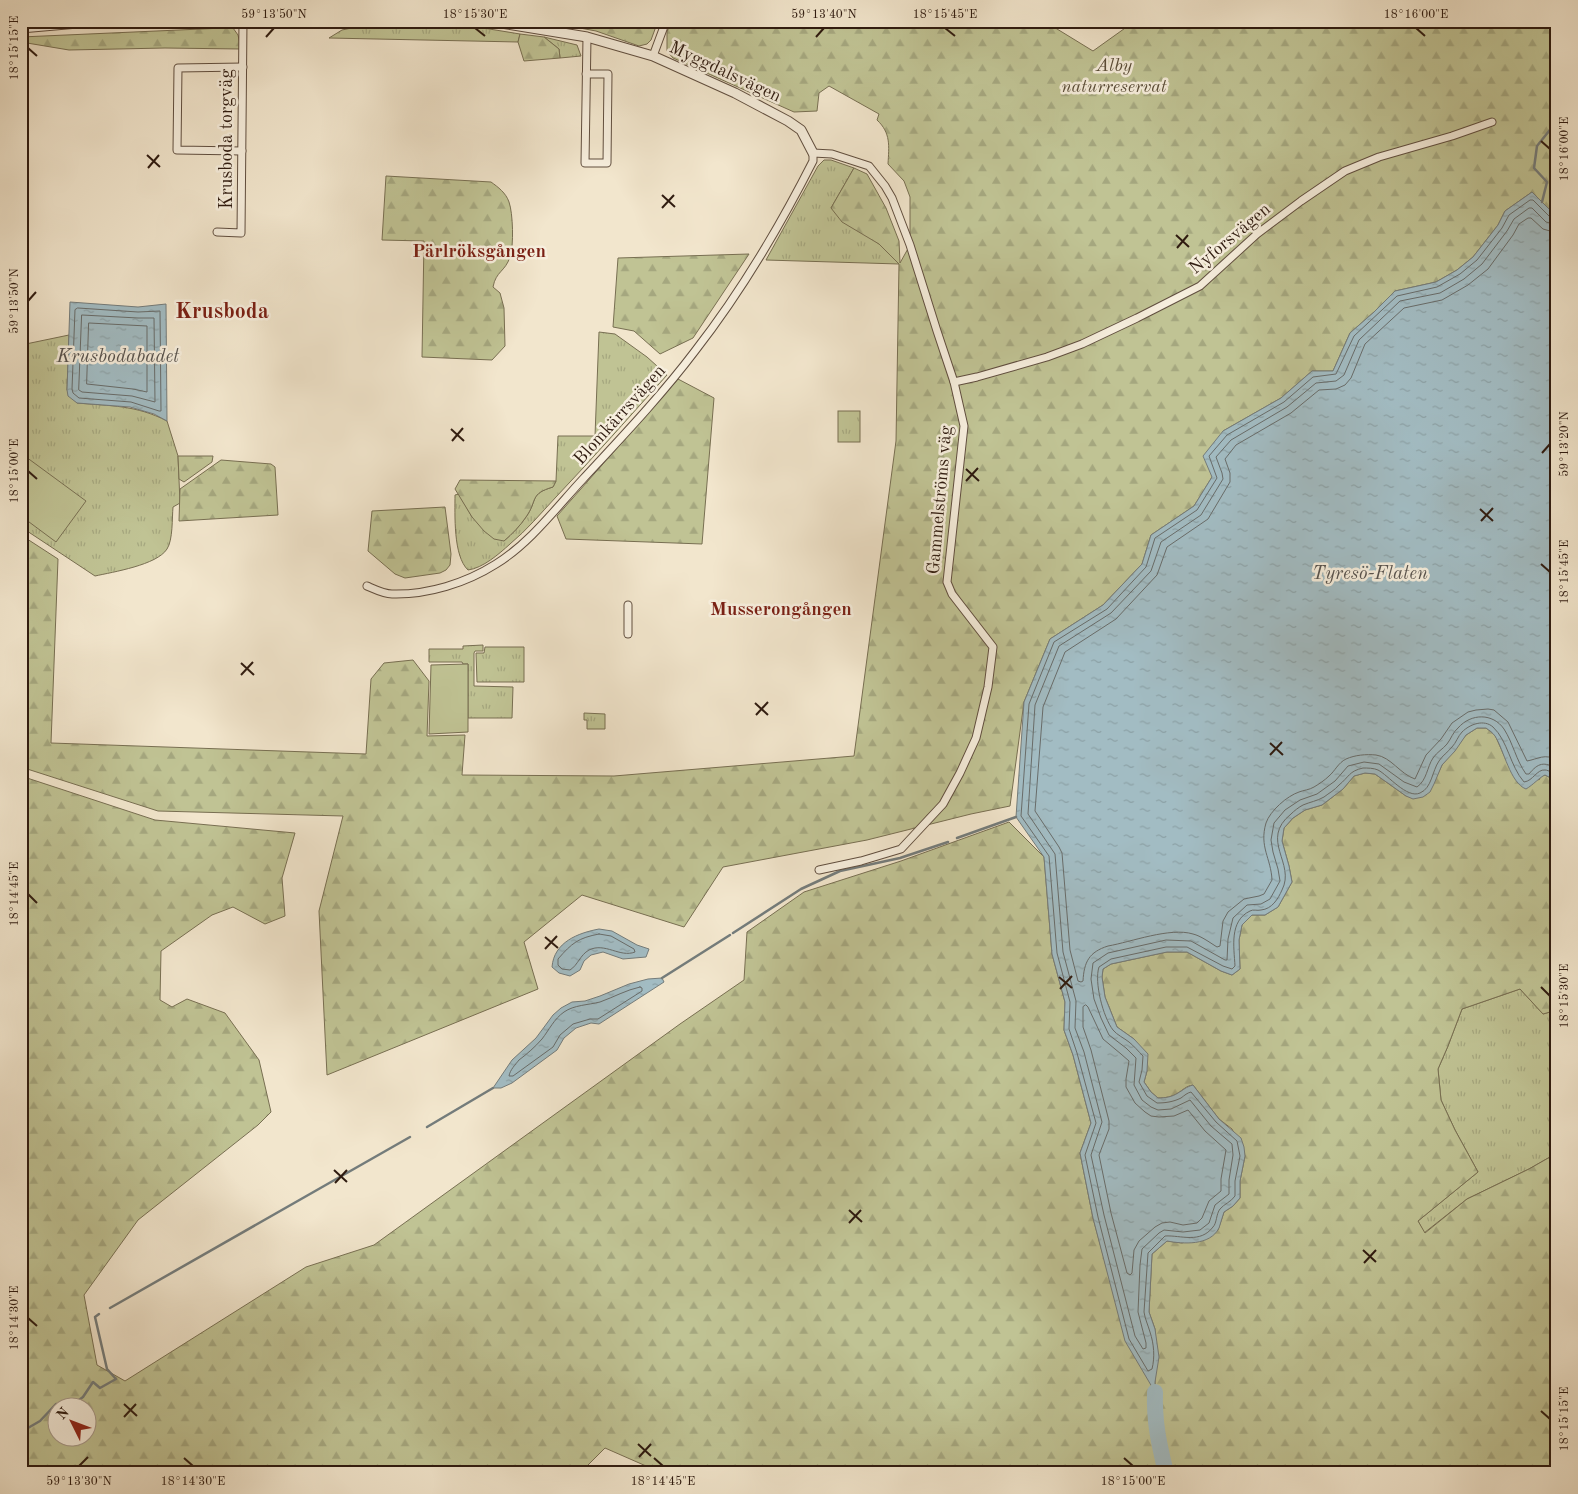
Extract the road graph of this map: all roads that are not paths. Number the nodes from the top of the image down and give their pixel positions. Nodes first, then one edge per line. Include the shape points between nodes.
1 (176, 21) edge
2 (243, 21) edge
3 (489, 21) edge
4 (666, 21) edge
5 (21, 28) edge
6 (587, 37) junction
7 (653, 56) junction
8 (243, 67) junction
9 (586, 74) junction
10 (1492, 122) dead end
11 (242, 151) junction
12 (813, 153) junction
13 (217, 232) dead end
14 (954, 382) junction
15 (367, 586) dead end
16 (628, 605) dead end
17 (628, 634) dead end
18 (818, 870) dead end

1 - 5 street via 89,22
2 - 8 street, Krusboda torgväg
3 - 6 street, Myggdalsvägen
4 - 7 street
6 - 7 street, Myggdalsvägen
6 - 9 street
7 - 12 street, Myggdalsvägen via 788,121 801,130
8 - 11 street, Krusboda torgväg
8 - 11 street via 178,68 177,150
9 - 9 street via 608,74 607,163 585,162
10 - 14 street, Nyforsvägen via 1379,157 1345,171 1257,234 1200,286 1122,325 1047,357
11 - 13 street, Krusboda torgväg via 241,233
12 - 14 street, Gammelströms väg via 832,154 869,166 885,186 910,245
12 - 15 street, Blomkärrsvägen via 813,161 766,249 695,351 519,547 475,576 443,587 390,594
14 - 18 street, Gammelströms väg via 964,426 947,582 952,594 993,647 976,738 943,804 900,849
16 - 17 street

